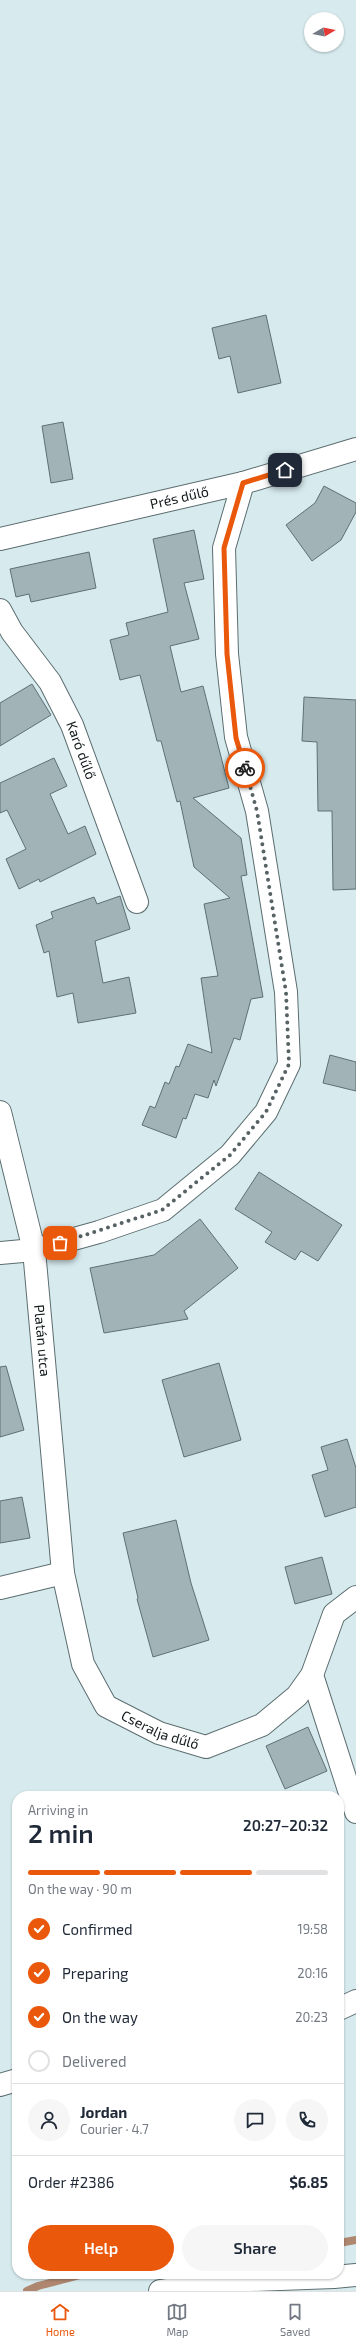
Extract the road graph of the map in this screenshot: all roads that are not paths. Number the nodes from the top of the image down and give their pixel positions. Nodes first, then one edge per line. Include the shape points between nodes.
1 (356, 449) edge
2 (243, 483) junction
3 (0, 539) edge
4 (0, 610) edge
5 (137, 902) dead end
6 (0, 1112) edge
7 (34, 1250) junction
8 (0, 1253) edge
9 (62, 1573) junction
10 (0, 1588) edge
11 (356, 1597) edge
12 (312, 1675) junction
13 (356, 1812) edge
14 (356, 2000) edge
15 (344, 2006) edge
16 (356, 2010) edge
17 (344, 2012) edge
18 (12, 2081) edge
19 (0, 2085) edge
20 (356, 2274) edge
21 (344, 2276) edge
22 (297, 2279) edge
23 (160, 2291) edge

1 - 2 street, Prés dűlő
2 - 3 street, Prés dűlő
2 - 7 street via 224,548 227,654 236,738 257,811 286,992 289,1064 266,1112 230,1155 162,1210 99,1232
4 - 5 street, Karó dűlő via 12,632 50,682 72,725
6 - 7 street, Platán utca
7 - 8 street
7 - 9 street, Platán utca
9 - 10 street
9 - 12 street, Cseralja dűlő via 83,1664 106,1706 159,1733 206,1747 262,1725 297,1696
11 - 12 street, Cseralja dűlő via 334,1614
12 - 13 street
14 - 15 street
16 - 17 street
18 - 19 street
20 - 21 street
22 - 23 street via 224,2281

